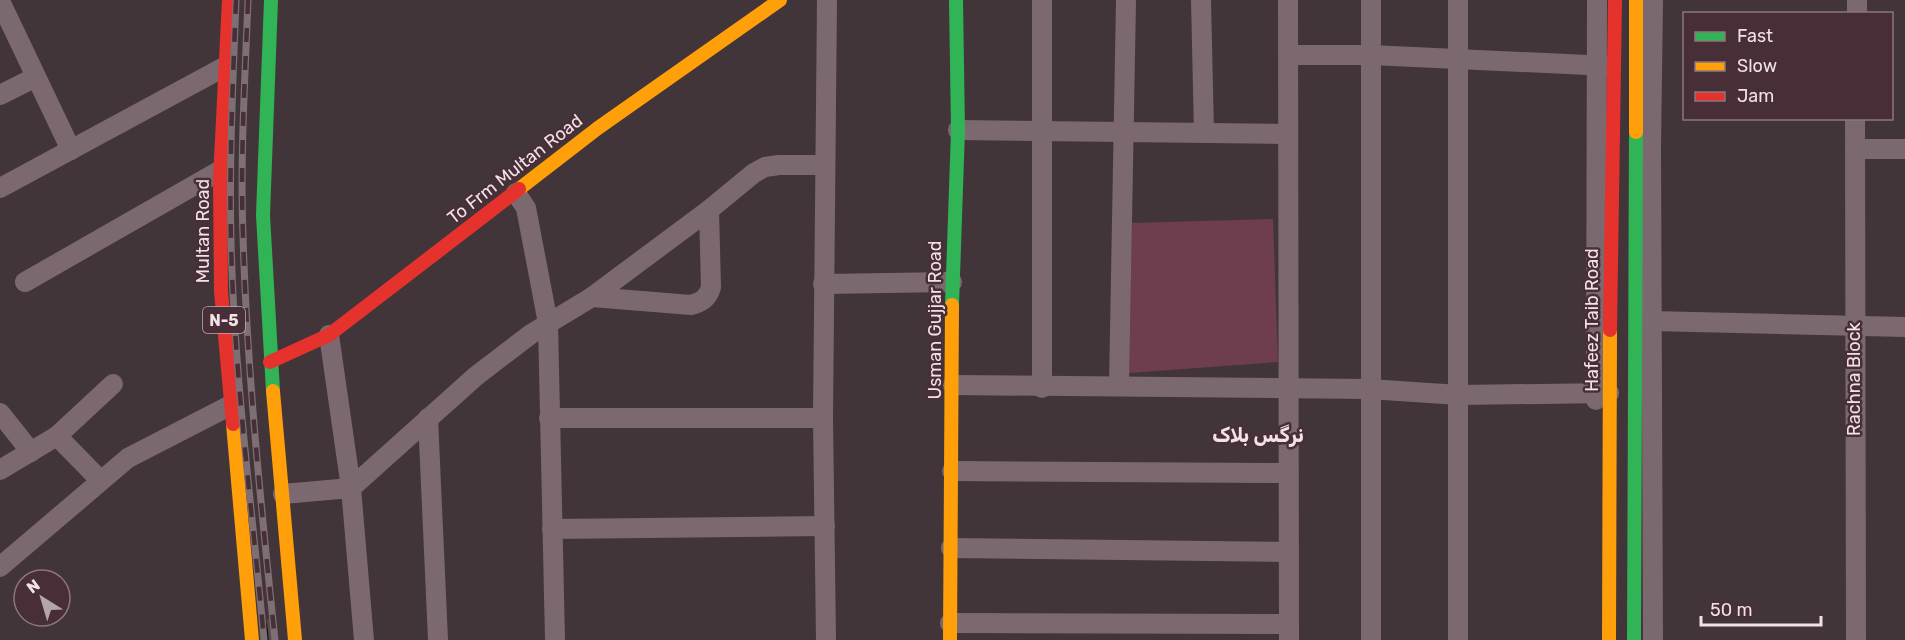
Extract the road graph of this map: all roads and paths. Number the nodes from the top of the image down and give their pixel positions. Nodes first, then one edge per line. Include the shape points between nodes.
1 (229, 0) edge
2 (271, 0) edge
3 (780, 0) edge
4 (826, 0) edge
5 (956, 0) edge
6 (1042, 0) edge
7 (1126, 0) edge
8 (1201, 0) edge
9 (1288, 0) edge
10 (1371, 0) edge
11 (1458, 0) edge
12 (1597, 0) edge
13 (1615, 0) edge
14 (1636, 0) edge
15 (1653, 0) edge
16 (0, 1) edge
17 (1288, 55) junction
18 (1371, 55) junction
19 (1458, 61) junction
20 (226, 66) junction
21 (1605, 66) junction
22 (36, 77) junction
23 (0, 95) edge
24 (1855, 120) edge
25 (958, 130) junction
26 (1041, 131) junction
27 (1125, 132) junction
28 (1204, 133) junction
29 (1288, 134) junction
30 (1855, 149) junction
31 (1905, 149) edge
32 (71, 150) junction
33 (824, 165) junction
34 (221, 170) junction
35 (0, 188) edge
36 (516, 193) junction
37 (709, 210) junction
38 (25, 282) dead end
39 (952, 282) junction
40 (823, 284) junction
41 (592, 297) junction
42 (1646, 308) junction
43 (548, 323) junction
44 (1853, 326) junction
45 (1905, 327) edge
46 (329, 335) junction
47 (270, 362) junction
48 (113, 384) dead end
49 (953, 385) junction
50 (1119, 386) junction
51 (1042, 387) junction
52 (1287, 388) junction
53 (1369, 389) junction
54 (1603, 393) junction
55 (1459, 395) junction
56 (231, 405) junction
57 (0, 412) edge
58 (428, 417) junction
59 (549, 418) junction
60 (823, 418) junction
61 (57, 436) junction
62 (32, 452) junction
63 (0, 470) edge
64 (952, 471) junction
65 (1288, 473) junction
66 (100, 480) junction
67 (351, 488) junction
68 (284, 494) junction
69 (825, 526) junction
70 (552, 529) junction
71 (951, 548) junction
72 (1289, 552) junction
73 (0, 567) edge
74 (950, 631) edge
75 (1289, 632) edge
76 (252, 640) edge
77 (295, 640) edge
78 (364, 640) edge
79 (438, 640) edge
80 (555, 640) edge
81 (826, 640) edge
82 (1371, 640) edge
83 (1458, 640) edge
84 (1598, 640) edge
85 (1609, 640) edge
86 (1634, 640) edge
87 (1653, 640) edge
88 (1856, 640) edge

1 - 20 street, Multan Road / N-5
2 - 47 street, N-5 via 263,215
3 - 36 street, To Frm Multan Road via 598,128
4 - 33 street
5 - 25 street, Usman Gujjar Road
6 - 26 street
7 - 27 street
8 - 28 street
9 - 17 street
10 - 18 street
11 - 19 street
12 - 21 street
13 - 21 street
14 - 42 street
15 - 42 street
16 - 22 street
17 - 18 street
17 - 29 street
18 - 19 street
18 - 53 street
19 - 21 street
19 - 55 street
20 - 32 street
20 - 34 street, Multan Road / N-5
21 - 54 street
22 - 23 street
22 - 32 street
24 - 30 street, Rachna Block
25 - 26 street
25 - 39 street, Usman Gujjar Road
26 - 27 street
26 - 51 street
27 - 28 street
27 - 50 street
28 - 29 street
29 - 52 street
30 - 31 street
30 - 44 street, Rachna Block
32 - 35 street
33 - 37 street via 765,167
33 - 40 street
34 - 38 street
34 - 56 street, Multan Road / N-5 via 221,291
36 - 43 street via 526,208
36 - 46 street, To Frm Multan Road
37 - 41 street
37 - 41 street via 711,287 700,303
39 - 40 street
39 - 49 street, Usman Gujjar Road
40 - 60 street
41 - 43 street
42 - 44 street
42 - 86 street
42 - 87 street
43 - 58 street
43 - 59 street
44 - 45 street
44 - 88 street, Rachna Block
46 - 47 street, To Frm Multan Road
46 - 67 street
47 - 68 street, N-5
48 - 61 street
49 - 51 street
49 - 64 street, Usman Gujjar Road
50 - 51 street
50 - 52 street
52 - 53 street
52 - 65 street
53 - 55 street
53 - 82 street
54 - 55 street
54 - 84 street
54 - 85 street, Hafeez Taib Road
55 - 83 street
56 - 66 street via 128,458
56 - 76 street, Multan Road / N-5
57 - 62 street
58 - 67 street
58 - 79 street
59 - 60 street
59 - 70 street
60 - 69 street
61 - 62 street
61 - 66 street
62 - 63 street
64 - 65 street
64 - 71 street, Usman Gujjar Road
65 - 72 street
66 - 73 street
67 - 68 street
67 - 78 street
68 - 77 street, N-5
69 - 70 street
69 - 81 street
70 - 80 street
71 - 72 street
71 - 74 street, Usman Gujjar Road
72 - 75 street
74 - 75 street

